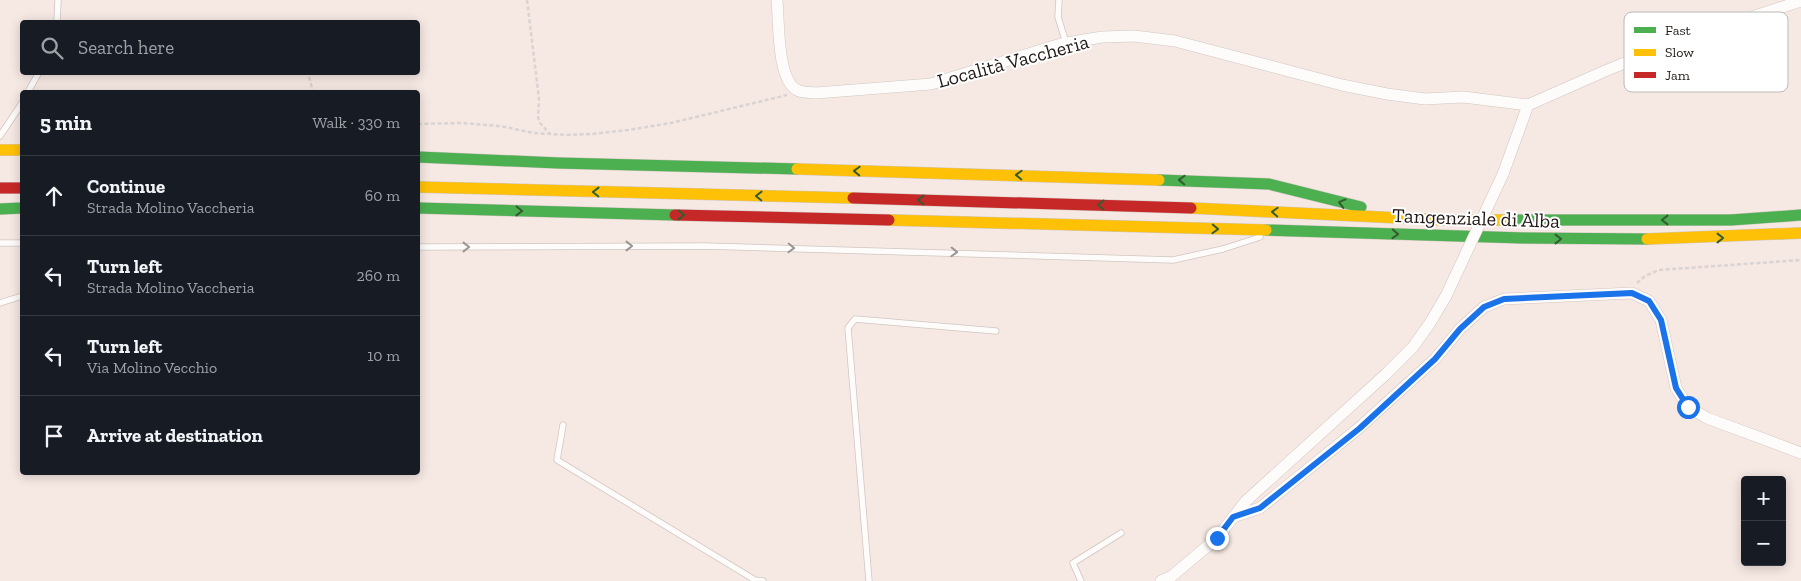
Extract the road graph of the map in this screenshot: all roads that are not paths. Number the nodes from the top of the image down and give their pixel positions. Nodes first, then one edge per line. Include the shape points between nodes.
1 (58, 0) edge
2 (777, 0) edge
3 (1059, 0) edge
4 (1801, 1) edge
5 (1767, 12) edge
6 (57, 20) edge
7 (1066, 43) junction
8 (1624, 62) edge
9 (36, 75) edge
10 (29, 90) edge
11 (1528, 105) junction
12 (20, 106) edge
13 (0, 136) edge
14 (0, 150) edge
15 (20, 150) edge
16 (420, 157) edge
17 (420, 187) edge
18 (0, 188) edge
19 (20, 188) edge
20 (20, 208) edge
21 (420, 208) edge
22 (0, 209) edge
23 (1801, 215) edge
24 (1442, 220) junction
25 (1282, 230) junction
26 (1801, 233) edge
27 (0, 243) edge
28 (20, 243) edge
29 (420, 247) edge
30 (20, 297) edge
31 (0, 302) edge
32 (996, 331) dead end
33 (563, 425) dead end
34 (1801, 452) edge
35 (1233, 517) junction
36 (1121, 533) dead end
37 (1170, 579) edge
38 (763, 581) edge
39 (869, 581) edge
40 (1081, 581) edge

1 - 6 lane
2 - 7 street, Località Vaccheria via 782,67 788,84 798,91 816,93 931,84
3 - 7 lane via 1058,17
4 - 5 street
7 - 11 street, Località Vaccheria via 1134,36 1174,40 1387,94 1426,99 1463,97
8 - 11 street
9 - 10 lane
11 - 35 street, bridge via 1503,174 1430,324 1386,374 1246,501
12 - 13 lane
14 - 15 highway
24 -> 16 highway via 1356,206 1269,184
24 -> 17 highway via 1150,206
18 - 19 highway
20 - 22 highway
21 -> 25 highway, Tangenziale di Alba
23 -> 24 highway via 1731,220
25 -> 26 highway, Tangenziale di Alba via 1550,239 1734,238
29 -> 25 lane via 705,246 1173,260 1223,249
27 - 28 lane
30 - 31 lane
32 - 39 lane via 855,319 848,328
33 - 38 lane via 557,460 755,580
34 - 35 street via 1707,418 1688,407 1676,388 1661,320 1649,301 1632,293 1504,299 1484,307 1435,359 1360,428 1260,508
35 - 37 street via 1217,538
36 - 40 lane via 1074,563

